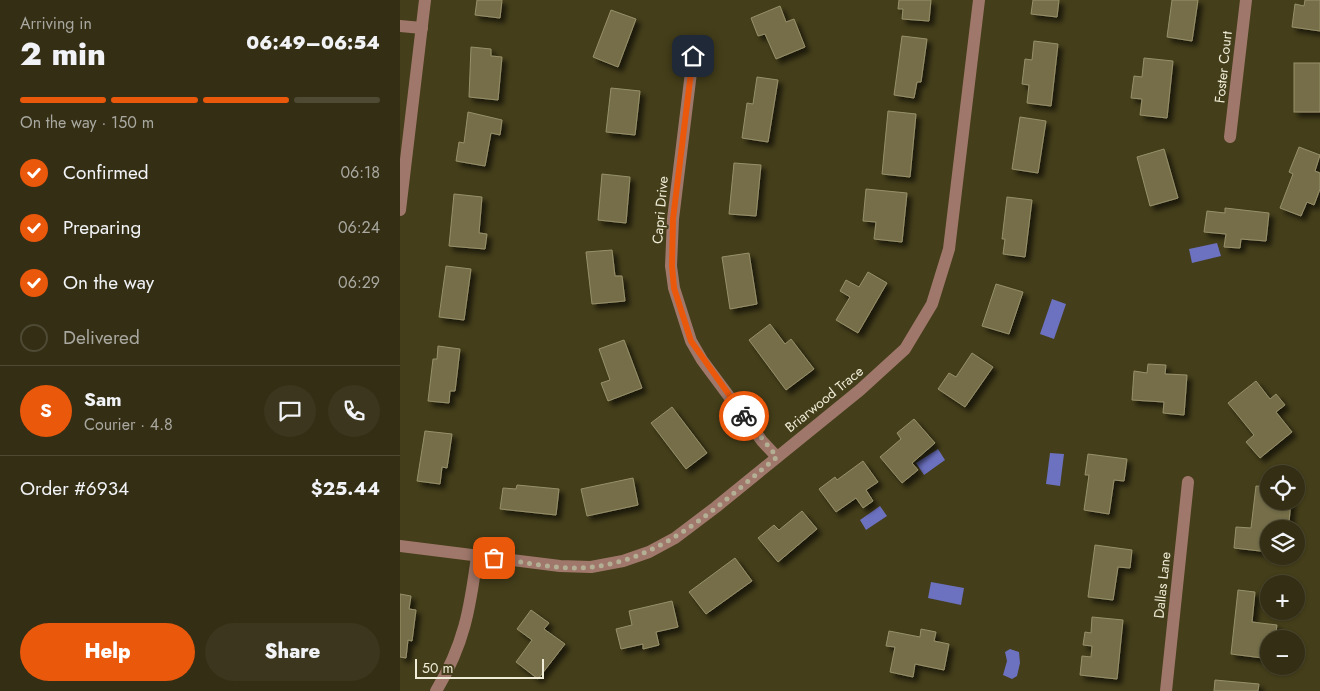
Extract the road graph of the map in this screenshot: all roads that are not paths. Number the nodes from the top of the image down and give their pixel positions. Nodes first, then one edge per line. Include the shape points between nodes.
1 (425, 0) edge
2 (979, 0) edge
3 (1246, 0) edge
4 (400, 26) edge
5 (422, 28) junction
6 (693, 56) dead end
7 (1230, 137) dead end
8 (400, 210) edge
9 (777, 457) junction
10 (1188, 482) dead end
11 (400, 546) edge
12 (477, 556) junction
13 (436, 691) edge
14 (1166, 691) edge

1 - 5 street
2 - 9 street, Briarwood Trace via 949,250 932,304 905,349
3 - 7 street, Foster Court
4 - 5 street
5 - 8 street
6 - 9 street, Capri Drive via 673,219 674,288 691,341 702,360
9 - 12 street, Briarwood Trace via 675,538 623,561 591,567 560,566
10 - 14 street, Dallas Lane
11 - 12 street, Briarwood Trace
12 - 13 street via 468,621 449,670

